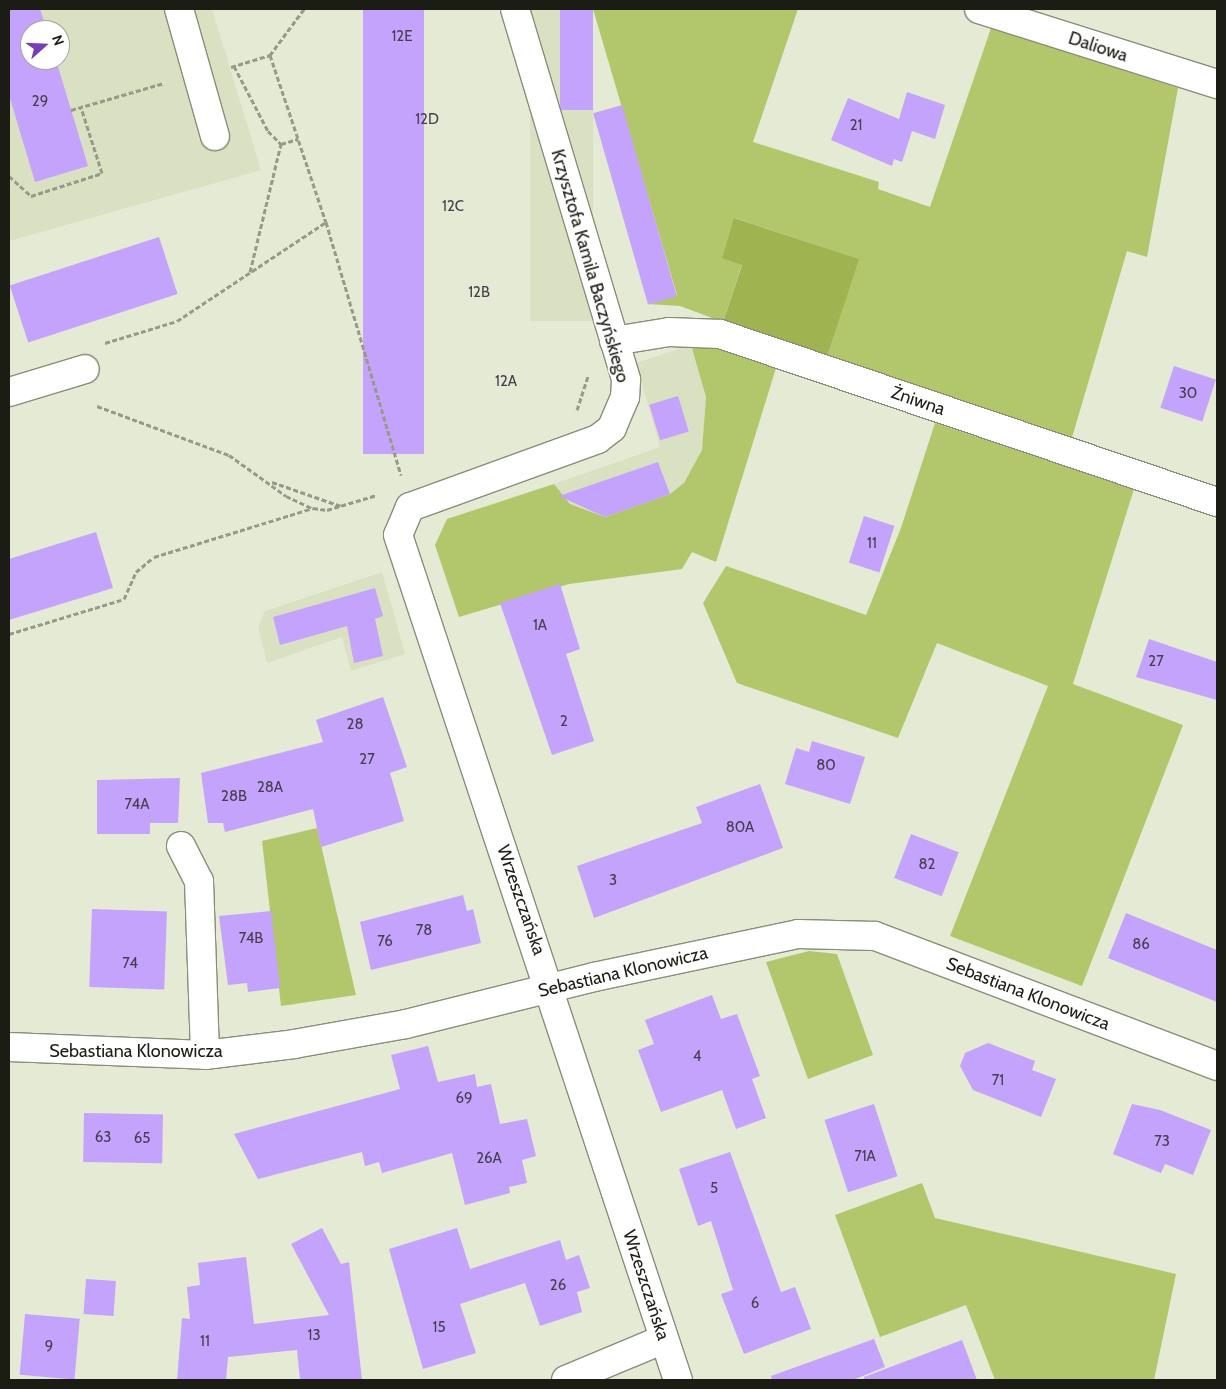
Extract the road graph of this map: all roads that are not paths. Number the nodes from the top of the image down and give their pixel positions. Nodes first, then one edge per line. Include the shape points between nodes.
1 (179, 9) edge
2 (515, 9) edge
3 (979, 9) edge
4 (1217, 84) edge
5 (215, 136) dead end
6 (614, 341) junction
7 (85, 370) dead end
8 (9, 392) edge
9 (1217, 502) edge
10 (398, 535) joint
11 (181, 846) dead end
12 (550, 988) junction
13 (9, 1047) edge
14 (205, 1055) junction
15 (1217, 1066) edge
16 (664, 1339) junction
17 (566, 1380) edge
18 (678, 1380) edge

1 - 5 street
2 - 6 street, Krzysztofa Kamila Baczyńskiego
3 - 4 street, Daliowa
6 - 9 street, Żniwna via 669,332 720,334
6 - 10 street, Krzysztofa Kamila Baczyńskiego via 626,380 625,397 612,428 598,439 407,497
7 - 8 street
10 - 12 street, Wrzeszczańska
11 - 14 street via 199,880
12 - 14 street, Sebastiana Klonowicza via 406,1024
12 - 15 street, Sebastiana Klonowicza via 798,934 874,936
12 - 16 street, Wrzeszczańska
13 - 14 street, Sebastiana Klonowicza
16 - 17 street
16 - 18 street, Wrzeszczańska

